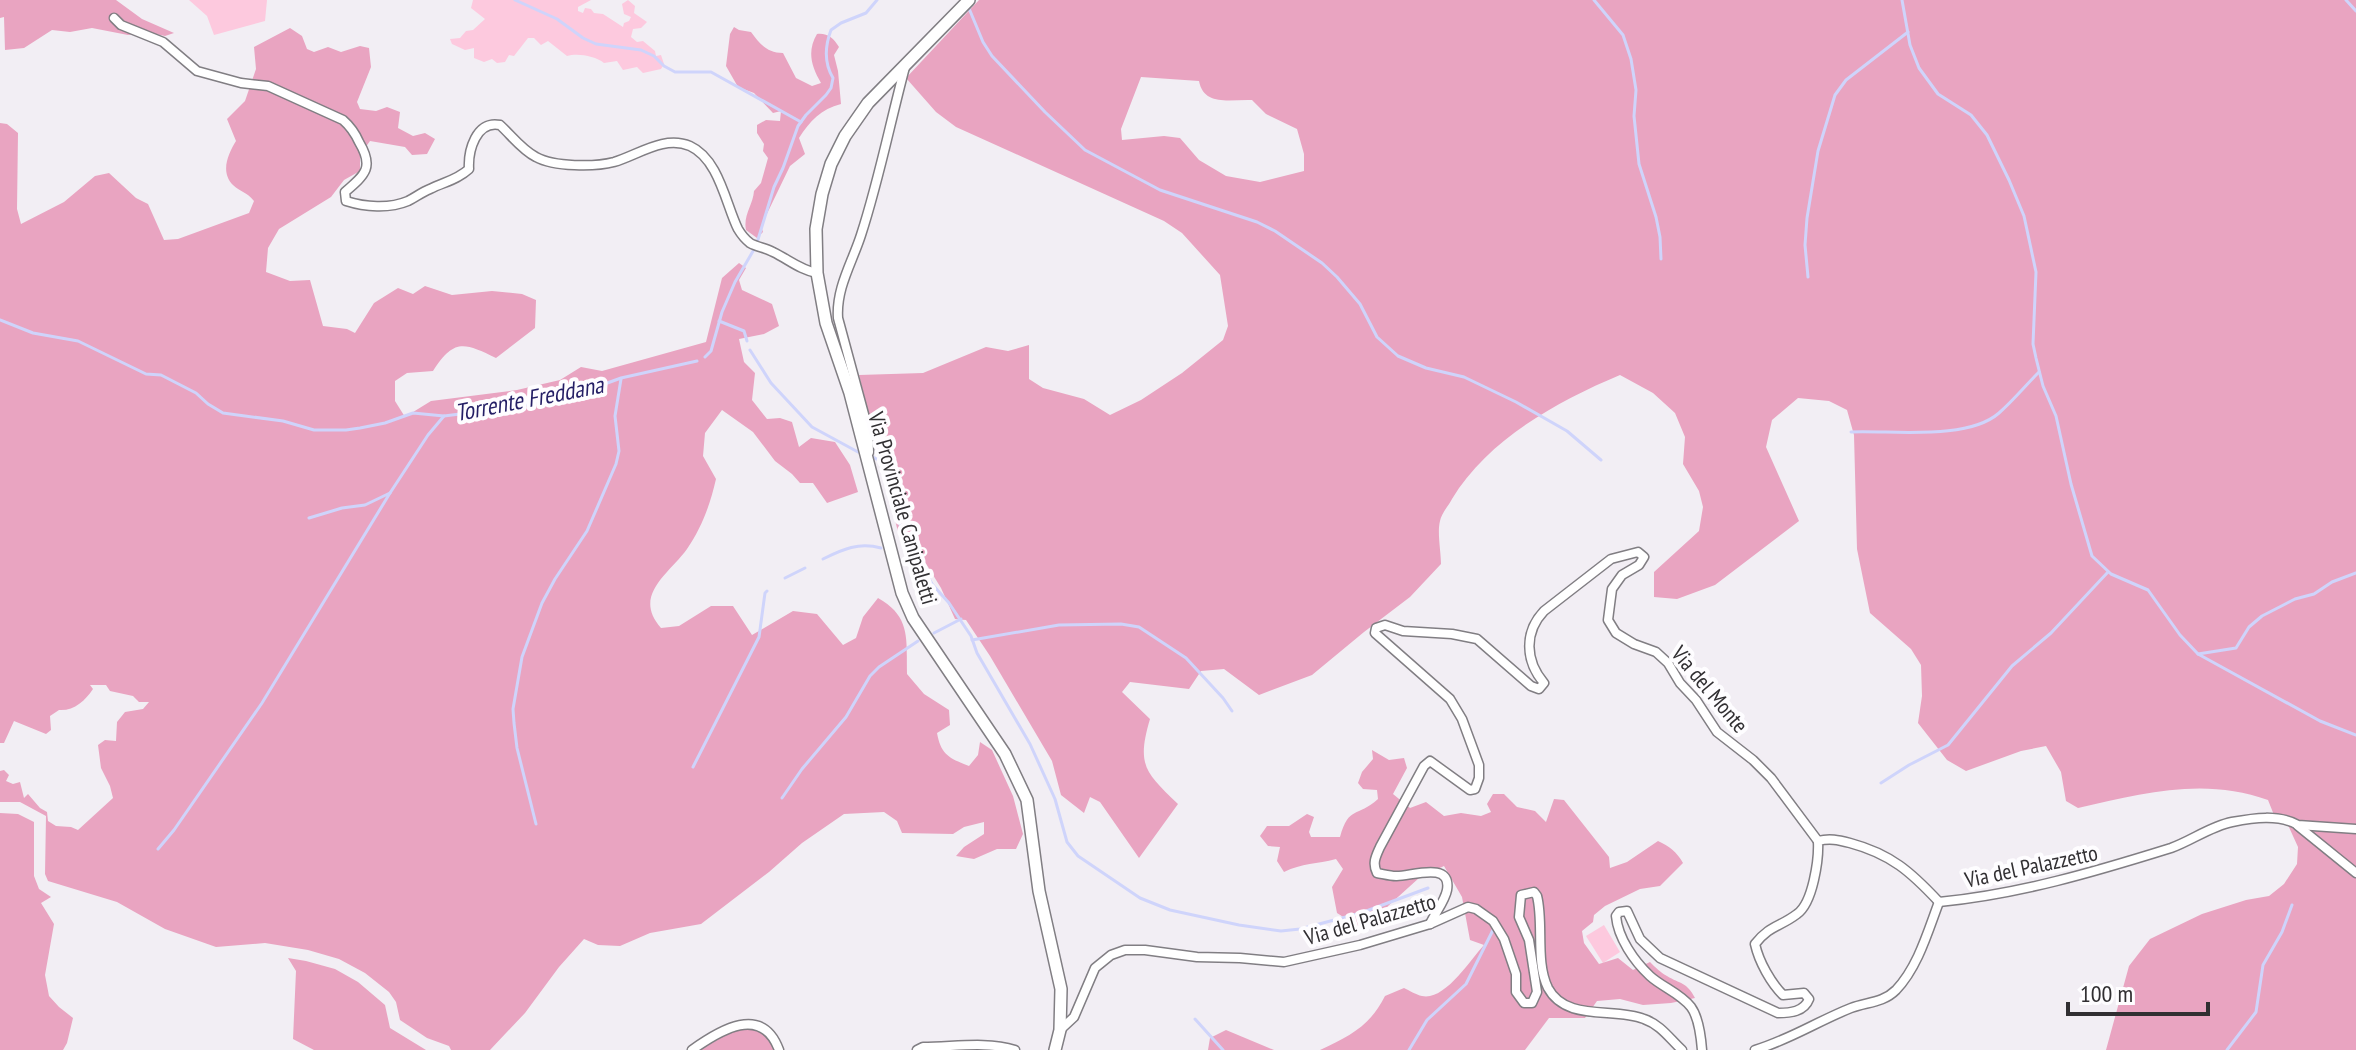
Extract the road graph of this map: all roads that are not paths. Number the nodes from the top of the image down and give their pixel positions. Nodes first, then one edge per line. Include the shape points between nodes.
1 (969, 0) edge
2 (114, 18) dead end
3 (905, 65) junction
4 (817, 273) junction
5 (868, 464) junction
6 (2298, 825) junction
7 (2356, 829) edge
8 (1818, 841) junction
9 (2356, 873) edge
10 (1939, 902) junction
11 (1430, 924) junction
12 (1060, 1030) junction
13 (692, 1050) edge
14 (779, 1050) edge
15 (917, 1050) edge
16 (1015, 1050) edge
17 (1055, 1050) edge
18 (1682, 1050) edge
19 (1702, 1050) edge
20 (1755, 1050) edge

1 - 3 main road, Via Provinciale Canipaletti
2 - 4 street via 163,42 197,71 268,86 343,120 368,165 345,192 346,201 389,206 462,176 469,169 473,144 494,123 537,158 550,162 594,165 652,146 690,146 721,182 738,229 756,245
3 - 4 main road, Via Provinciale Canipaletti via 868,103 831,164 816,229
3 - 5 street via 838,307 868,429
4 - 5 main road, Via Provinciale Canipaletti via 826,323
5 - 12 main road, Via Provinciale Canipaletti via 913,618 1005,754 1027,800 1039,891 1061,989
6 - 7 street, Via del Palazzetto
6 - 9 street
6 - 10 street, Via del Palazzetto via 2275,818 2230,822 2105,870 1981,898
8 - 10 street, Via del Palazzetto via 1867,848 1893,859
8 - 11 street, Via del Monte via 1771,778 1717,732 1668,663 1616,633 1608,620 1612,589 1639,565 1644,557 1638,552 1611,559 1536,619 1528,643 1544,683 1539,689 1477,639 1376,628 1375,633 1450,699 1479,765 1479,778 1470,790 1430,761 1424,766 1375,860 1377,873 1442,875 1447,890
8 - 19 street via 1816,872 1800,913 1774,925 1755,944 1774,986 1783,995 1804,993 1809,999 1790,1013 1778,1013 1660,958 1640,939 1627,911 1616,916 1624,942 1650,976 1692,1008
10 - 20 street via 1916,960 1896,990
11 - 12 street, Via del Palazzetto via 1284,962 1125,950 1095,968 1074,1017
11 - 18 street, Via del Palazzetto via 1468,907 1493,921 1512,959 1516,992 1524,1003 1532,1003 1537,992 1533,961 1519,917 1521,895 1534,892 1547,987 1559,1002 1643,1018 1660,1026
12 - 17 main road, Via Provinciale Canipaletti
13 - 14 street via 738,1025 752,1024 773,1036
15 - 16 street via 1001,1045

